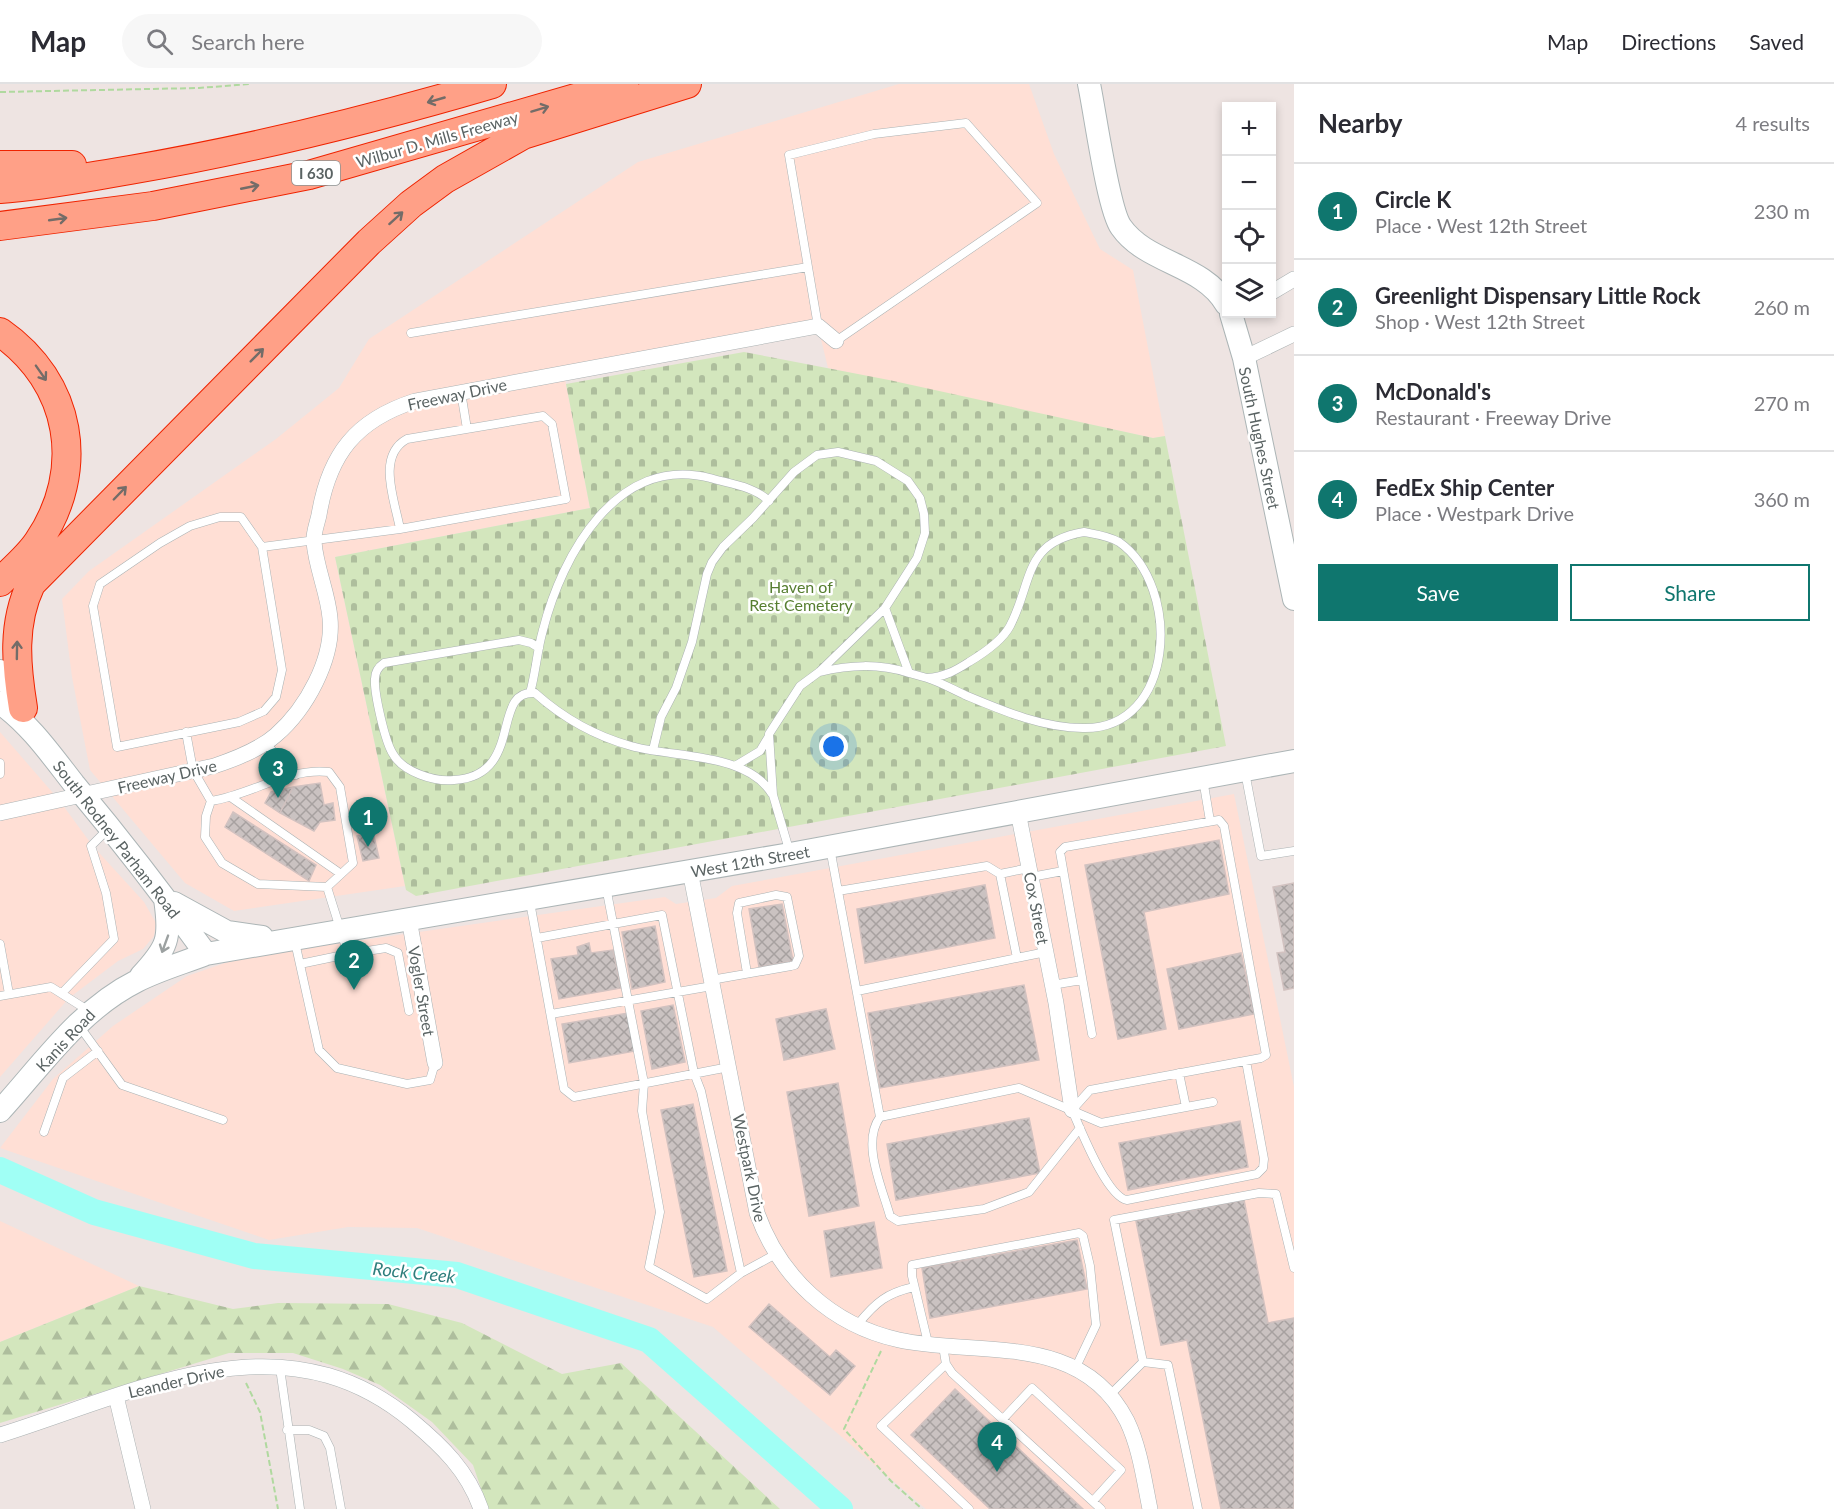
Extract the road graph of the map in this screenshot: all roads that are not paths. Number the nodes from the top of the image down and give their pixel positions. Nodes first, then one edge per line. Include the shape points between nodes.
1 (492, 84) edge
2 (624, 84) edge
3 (687, 84) edge
4 (1089, 84) edge
5 (173, 163) junction
6 (0, 165) edge
7 (0, 189) edge
8 (0, 226) edge
9 (808, 267) junction
10 (1294, 279) edge
11 (1276, 290) edge
12 (1222, 297) edge
13 (1232, 318) edge
14 (818, 326) junction
15 (0, 332) edge
16 (411, 333) dead end
17 (1294, 334) edge
18 (836, 341) joint
19 (1244, 358) junction
20 (461, 392) junction
21 (467, 429) junction
22 (769, 501) junction
23 (400, 529) junction
24 (1287, 535) edge
25 (313, 540) junction
26 (262, 547) junction
27 (26, 556) junction
28 (0, 573) edge
29 (0, 582) edge
30 (31, 584) junction
31 (1294, 599) edge
32 (885, 609) junction
33 (0, 612) edge
34 (539, 648) junction
35 (819, 672) junction
36 (909, 673) junction
37 (927, 678) junction
38 (530, 693) junction
39 (10, 699) edge
40 (186, 732) junction
41 (770, 734) junction
42 (265, 743) junction
43 (653, 750) junction
44 (1294, 761) edge
45 (0, 763) edge
46 (735, 766) junction
47 (194, 770) junction
48 (1245, 771) junction
49 (0, 774) edge
50 (296, 775) junction
51 (1203, 778) junction
52 (83, 795) junction
53 (773, 795) junction
54 (232, 798) junction
55 (211, 801) junction
56 (1018, 812) junction
57 (0, 813) edge
58 (1210, 821) junction
59 (109, 828) junction
60 (829, 847) junction
61 (1294, 851) edge
62 (790, 854) junction
63 (690, 871) junction
64 (1063, 871) junction
65 (1030, 872) junction
66 (340, 874) junction
67 (1000, 874) junction
68 (606, 886) junction
69 (327, 887) junction
70 (838, 891) junction
71 (165, 897) junction
72 (530, 898) junction
73 (409, 919) junction
74 (613, 924) junction
75 (341, 930) junction
76 (537, 938) junction
77 (287, 939) junction
78 (0, 944) edge
79 (1046, 952) junction
80 (206, 954) junction
81 (348, 954) junction
82 (1017, 958) junction
83 (300, 964) junction
84 (2, 966) edge
85 (747, 974) junction
86 (1082, 980) junction
87 (136, 982) junction
88 (712, 983) junction
89 (1052, 985) junction
90 (857, 991) junction
91 (62, 993) junction
92 (677, 993) junction
93 (4, 995) edge
94 (629, 1001) junction
95 (410, 1011) dead end
96 (551, 1014) junction
97 (84, 1017) junction
98 (1092, 1034) dead end
99 (98, 1051) junction
100 (1246, 1061) junction
101 (435, 1063) joint
102 (729, 1067) junction
103 (694, 1073) junction
104 (1179, 1073) junction
105 (644, 1083) junction
106 (1213, 1102) dead end
107 (1186, 1107) junction
108 (1072, 1110) junction
109 (0, 1111) edge
110 (880, 1117) junction
111 (223, 1120) dead end
112 (1080, 1128) junction
113 (44, 1132) dead end
114 (776, 1254) junction
115 (1294, 1268) edge
116 (741, 1273) junction
117 (914, 1287) junction
118 (858, 1324) junction
119 (936, 1344) junction
120 (1143, 1362) junction
121 (946, 1364) junction
122 (280, 1368) junction
123 (1075, 1369) junction
124 (116, 1396) junction
125 (1109, 1396) junction
126 (1003, 1419) junction
127 (287, 1430) junction
128 (0, 1435) edge
129 (1093, 1501) junction
130 (475, 1506) edge
131 (143, 1509) edge
132 (300, 1509) edge
133 (342, 1509) edge
134 (969, 1509) edge
135 (1101, 1509) edge
136 (1150, 1509) edge
137 (1198, 1509) edge

1 -> 5 highway, I 630 via 367,121
8 -> 2 highway, Wilbur D. Mills Freeway / I 630 via 153,206 309,175
30 -> 3 highway via 411,204 467,165 524,135
4 - 12 main road via 1120,226 1140,244 1204,279
5 - 6 highway
5 - 7 highway, I 630
9 - 14 lane
9 - 16 lane
9 - 18 lane via 789,155 804,149 874,134 966,123 1037,202
10 - 11 street
13 - 19 main road, South Hughes Street
14 - 18 street
14 - 20 street, Freeway Drive
15 -> 27 highway via 25,353 44,377 60,406 66,435 60,499
17 - 19 street
19 - 24 main road, South Hughes Street
20 - 21 lane
20 - 25 street, Freeway Drive via 394,408 361,429 328,475
21 - 23 lane via 406,439 392,451 389,467
21 - 23 lane via 543,416 552,424 566,499
22 - 32 lane via 809,459 827,454 853,454 876,461 908,481 920,498 925,533 917,558
22 - 34 lane via 751,489 699,475 659,478 629,490 599,516 572,553 557,586
22 - 43 lane via 712,562 692,642 661,717
23 - 25 lane
24 - 31 main road, South Hughes Street
25 - 26 lane
25 - 42 street, Freeway Drive via 331,638 303,702
26 - 40 lane via 282,670 276,697 264,711 239,722
26 - 40 lane via 241,517 220,517 190,526 100,584 93,606 117,747
27 - 28 highway
27 - 29 highway
30 - 33 highway
39 -> 30 highway via 19,619
32 - 35 lane
32 - 36 lane
34 - 38 lane
34 - 38 lane via 519,640 384,663 374,681 393,755 423,775 449,781 477,774 491,764 502,748 511,704
35 - 36 lane via 868,665
35 - 41 lane via 800,686
36 - 37 lane
37 - 37 lane via 986,704 1056,726 1084,728 1113,723 1126,717 1145,698 1156,669 1159,616 1150,581 1136,559 1117,541 1084,532 1060,538 1045,547 1032,565 1011,624 996,642 952,673
38 - 43 lane via 603,737
39 - 52 main road, South Rodney Parham Road
40 - 47 lane
41 - 46 lane via 760,751
41 - 53 lane
42 - 47 street, Freeway Drive via 234,759
42 - 50 lane
43 - 46 lane
44 - 48 main road, West 12th Street
45 - 49 lane
46 - 53 lane via 762,781
47 - 52 street, Freeway Drive
47 - 55 lane
48 - 51 main road, West 12th Street
48 - 61 lane via 1262,856
50 - 54 lane
50 - 66 lane via 320,771 336,778 353,862
51 - 56 main road, West 12th Street
51 - 58 lane
52 - 57 street, Freeway Drive
52 - 59 main road, South Rodney Parham Road
53 - 62 lane
54 - 55 lane
54 - 66 lane
55 - 69 lane via 205,837 222,863 258,884
56 - 60 main road, West 12th Street
56 - 65 street, Cox Street
58 - 64 lane via 1065,847 1060,852
58 - 100 lane via 1219,820 1224,826 1266,1055
59 - 71 main road, South Rodney Parham Road
59 - 91 lane via 91,846 106,893 114,939
60 - 62 main road, West 12th Street
60 - 70 lane
62 - 63 main road, West 12th Street
63 - 68 main road, West 12th Street
63 - 88 street, Westpark Drive
64 - 65 lane
64 - 86 lane
65 - 67 lane
65 - 79 street, Cox Street
66 - 69 lane
67 - 70 lane via 987,866
67 - 82 lane
68 - 72 main road, West 12th Street
68 - 74 lane
69 - 75 lane
70 - 90 lane
71 - 77 main road via 227,932
71 - 80 main road, South Rodney Parham Road
71 -> 87 main road via 169,927 165,947
72 - 73 main road, West 12th Street
72 - 76 lane
73 - 75 main road, West 12th Street
73 - 101 street, Vogler Street
74 - 76 lane
74 - 92 lane via 662,915
74 - 94 lane
75 - 77 main road, West 12th Street
75 - 81 lane
76 - 96 lane
77 - 80 main road, West 12th Street
77 - 83 lane
78 - 84 lane
79 - 82 lane
79 - 89 street, Cox Street
80 - 87 main road, Kanis Road
81 - 83 lane
81 - 95 lane via 386,948 398,953
82 - 90 lane
83 - 101 lane via 320,1050 337,1068 407,1084 430,1080
84 - 93 lane
85 - 85 lane via 798,961 787,897 776,895 739,903 737,913
85 - 88 lane
86 - 89 lane
86 - 98 lane
87 - 97 main road, Kanis Road
88 - 92 lane
88 - 102 street, Westpark Drive
89 - 108 street, Cox Street
90 - 110 lane
91 - 93 lane via 51,987
91 - 97 lane
92 - 94 lane
92 - 103 lane
94 - 96 lane
94 - 105 lane
96 - 105 lane via 564,1089 570,1095
97 - 99 lane
97 - 109 main road, Kanis Road
99 - 111 lane via 123,1084
99 - 113 lane via 63,1078
100 - 104 lane
100 - 112 lane via 1264,1159 1257,1174 1120,1199
102 - 103 lane
102 - 114 street, Westpark Drive via 757,1213
103 - 105 lane
103 - 116 lane
104 - 107 lane
104 - 108 lane via 1090,1090
105 - 116 lane via 642,1111 660,1212 649,1267 707,1299
106 - 107 lane
107 - 108 lane via 1101,1123
108 - 110 lane via 1019,1088
108 - 112 lane
110 - 112 lane via 873,1127 875,1161 890,1216 898,1221 984,1209 1029,1191
114 - 116 lane
114 - 118 street, Westpark Drive via 800,1287 821,1305
115 - 120 lane via 1276,1194 1259,1193 1114,1220
117 - 118 lane via 892,1292
117 - 119 lane
117 - 123 lane via 912,1266 1079,1233 1090,1266 1096,1325
118 - 119 street, Westpark Drive via 899,1340
119 - 121 lane
119 - 123 street, Westpark Drive via 1038,1353
120 - 125 lane
120 - 137 lane via 1168,1365
121 - 126 lane
121 - 134 lane via 881,1426
122 - 124 street, Leander Drive via 248,1366 194,1373
122 - 127 lane
122 - 130 street, Leander Drive via 321,1372 381,1398 452,1458 464,1473
123 - 125 street, Westpark Drive
124 - 128 street, Leander Drive
124 - 131 street
125 - 136 street, Westpark Drive via 1133,1435
126 - 129 lane
126 - 129 lane via 1032,1388 1121,1470
127 - 132 lane
127 - 133 lane via 309,1430 324,1436
129 - 135 lane

